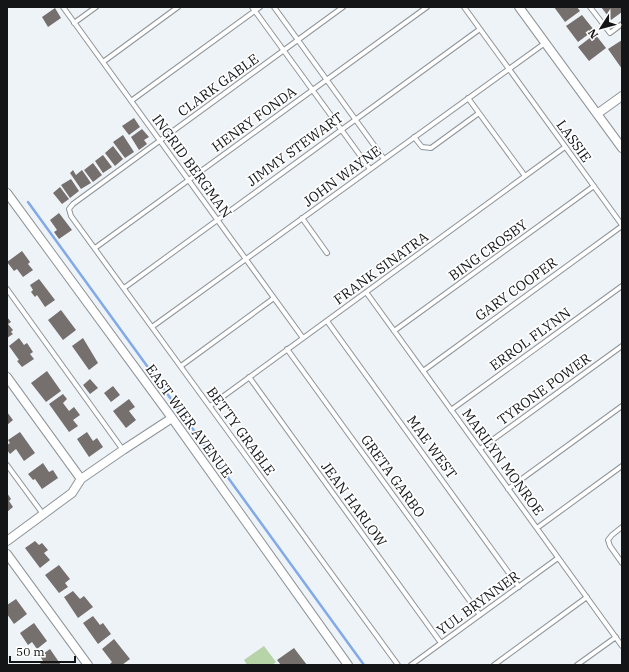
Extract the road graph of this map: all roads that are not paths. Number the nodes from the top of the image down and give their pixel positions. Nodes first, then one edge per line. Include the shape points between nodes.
1 (63, 7) edge
2 (96, 7) edge
3 (178, 7) edge
4 (260, 7) edge
5 (274, 7) edge
6 (343, 7) edge
7 (426, 7) edge
8 (464, 7) edge
9 (519, 7) edge
10 (590, 7) edge
11 (254, 9) edge
12 (74, 22) junction
13 (622, 24) edge
14 (480, 29) junction
15 (298, 40) junction
16 (545, 42) junction
17 (284, 50) junction
18 (103, 62) junction
19 (508, 69) junction
20 (326, 80) junction
21 (312, 90) junction
22 (622, 96) edge
23 (468, 98) junction
24 (131, 101) junction
25 (479, 113) junction
26 (597, 114) junction
27 (355, 120) junction
28 (341, 130) junction
29 (414, 137) junction
30 (160, 141) junction
31 (565, 147) junction
32 (622, 148) edge
33 (384, 159) junction
34 (370, 169) junction
35 (525, 176) junction
36 (189, 180) junction
37 (594, 186) junction
38 (7, 193) edge
39 (69, 209) joint
40 (302, 218) junction
41 (217, 220) junction
42 (622, 226) edge
43 (95, 248) junction
44 (326, 253) dead end
45 (246, 259) junction
46 (622, 286) edge
47 (124, 288) junction
48 (7, 289) edge
49 (366, 292) junction
50 (274, 298) junction
51 (327, 321) junction
52 (152, 327) junction
53 (394, 331) junction
54 (303, 338) junction
55 (622, 346) edge
56 (287, 349) junction
57 (181, 366) junction
58 (423, 371) junction
59 (7, 377) edge
60 (249, 378) junction
61 (210, 406) junction
62 (622, 406) edge
63 (451, 410) junction
64 (172, 418) junction
65 (480, 449) junction
66 (123, 450) junction
67 (7, 465) edge
68 (622, 466) edge
69 (81, 479) junction
70 (508, 489) junction
71 (43, 515) junction
72 (622, 527) edge
73 (537, 528) junction
74 (7, 541) edge
75 (7, 554) edge
76 (558, 558) junction
77 (622, 563) edge
78 (519, 587) junction
79 (587, 597) junction
80 (480, 615) junction
81 (616, 637) junction
82 (441, 643) junction
83 (622, 646) edge
84 (88, 665) edge
85 (348, 665) edge
86 (398, 665) edge
87 (411, 665) edge
88 (494, 665) edge
89 (577, 665) edge

1 - 12 lane, INGRID BERGMAN
2 - 12 lane
3 - 18 lane
4 - 11 lane
5 - 15 lane
6 - 15 lane, CLARK GABLE
7 - 20 lane, HENRY FONDA
8 - 14 lane, LASSIE
9 - 16 street
10 - 13 lane via 610,33
11 - 17 lane
11 - 24 lane
12 - 18 lane, INGRID BERGMAN
14 - 19 lane, LASSIE
14 - 27 lane, JIMMY STEWART
15 - 17 lane, CLARK GABLE
15 - 20 lane
16 - 19 lane, JOHN WAYNE
16 - 26 street
17 - 21 lane
17 - 30 lane, CLARK GABLE
18 - 24 lane, INGRID BERGMAN
19 - 23 lane, JOHN WAYNE
19 - 31 lane, LASSIE
20 - 21 lane, HENRY FONDA
20 - 27 lane
21 - 28 lane
21 - 36 lane, HENRY FONDA
22 - 26 street
23 - 25 lane
23 - 29 lane, JOHN WAYNE
24 - 30 lane, INGRID BERGMAN
25 - 29 lane via 431,148 422,147
25 - 35 lane
26 - 32 street
27 - 28 lane, JIMMY STEWART
27 - 33 lane
28 - 34 lane
28 - 41 lane, JIMMY STEWART
29 - 33 lane, JOHN WAYNE
30 - 36 lane, INGRID BERGMAN
30 - 39 lane, CLARK GABLE
31 - 35 lane, FRANK SINATRA
31 - 37 lane, LASSIE
33 - 34 lane, JOHN WAYNE
34 - 40 lane, JOHN WAYNE
35 - 49 lane, FRANK SINATRA
36 - 41 lane, INGRID BERGMAN
36 - 43 lane, HENRY FONDA
37 - 42 lane, LASSIE
37 - 53 lane, BING CROSBY
38 - 64 street, EAST WIER AVENUE
39 - 43 lane, BETTY GRABLE via 71,216
40 - 44 lane
40 - 45 lane, JOHN WAYNE
41 - 45 lane, INGRID BERGMAN
41 - 47 lane, JIMMY STEWART
42 - 58 lane, GARY COOPER
43 - 47 lane, BETTY GRABLE
45 - 50 lane, INGRID BERGMAN
45 - 52 lane, JOHN WAYNE
46 - 63 lane, ERROL FLYNN
47 - 52 lane, BETTY GRABLE
48 - 66 lane
49 - 51 lane, FRANK SINATRA
49 - 53 lane, MARILYN MONROE
50 - 54 lane, INGRID BERGMAN
50 - 57 lane
51 - 54 lane, FRANK SINATRA
51 - 78 lane, MAE WEST
52 - 57 lane, BETTY GRABLE
53 - 58 lane, MARILYN MONROE
54 - 56 lane, FRANK SINATRA
55 - 65 lane, TYRONE POWER
56 - 60 lane, FRANK SINATRA
56 - 80 lane, GRETA GARBO
57 - 61 lane, BETTY GRABLE
58 - 63 lane, MARILYN MONROE
59 - 69 street
60 - 61 lane, FRANK SINATRA
60 - 82 lane, JEAN HARLOW
61 - 86 lane, BETTY GRABLE
62 - 70 lane
63 - 65 lane, MARILYN MONROE
64 - 66 street
64 - 85 street, EAST WIER AVENUE
65 - 70 lane, MARILYN MONROE
66 - 69 street
67 - 71 lane
68 - 73 lane
69 - 71 street via 72,493
70 - 73 lane, MARILYN MONROE
71 - 74 street
72 - 77 lane via 608,540
73 - 76 lane, MARILYN MONROE
75 - 84 street
76 - 78 lane, YUL BRYNNER
76 - 79 lane, MARILYN MONROE
78 - 80 lane, YUL BRYNNER
79 - 81 lane, MARILYN MONROE
79 - 88 lane
80 - 82 lane, YUL BRYNNER
81 - 83 lane, MARILYN MONROE
81 - 89 lane
82 - 87 lane, YUL BRYNNER

